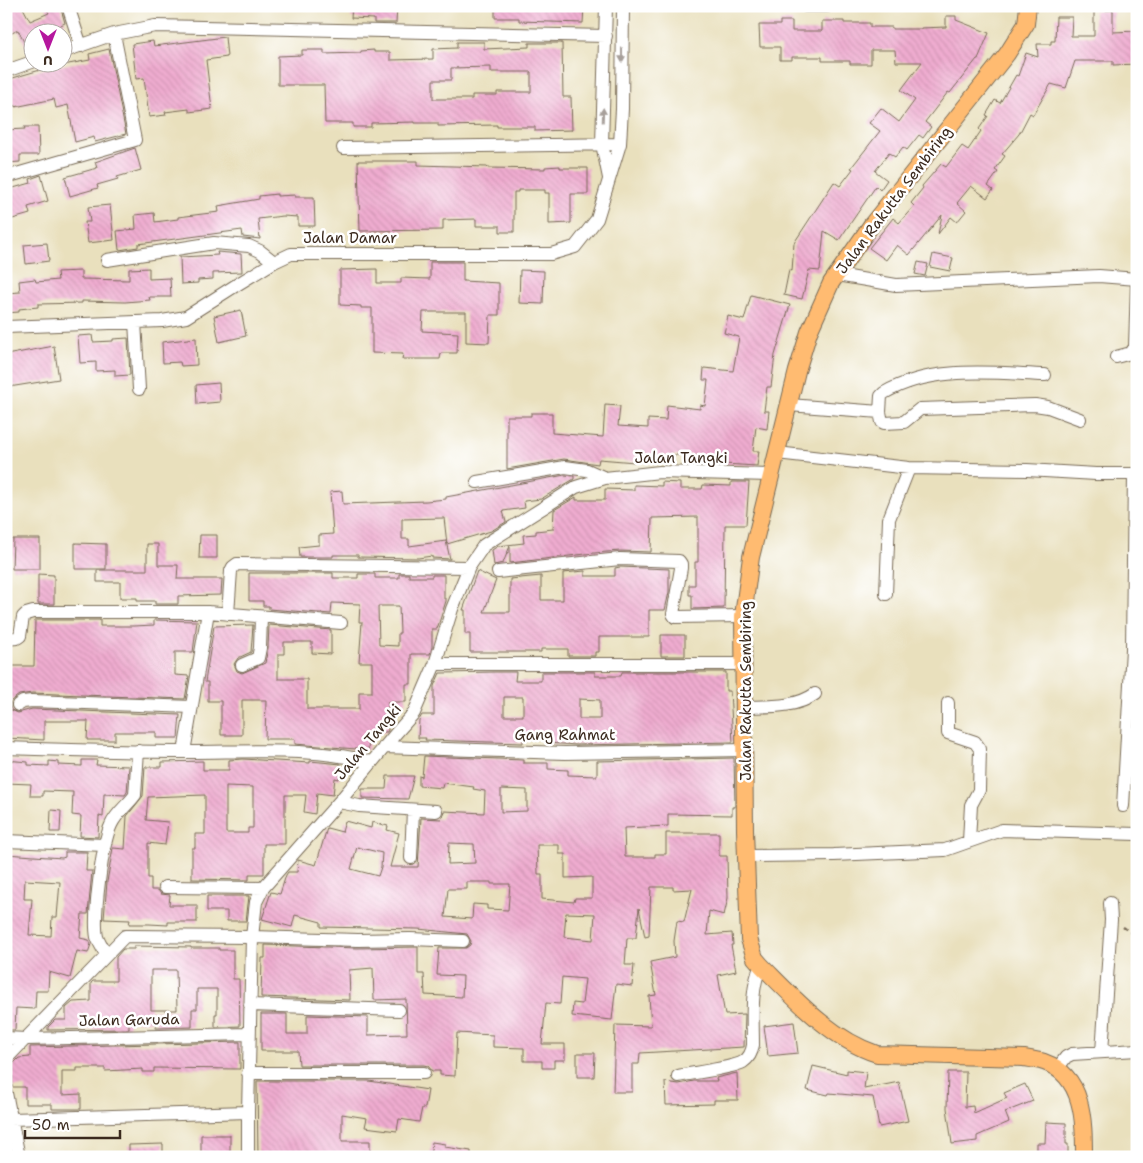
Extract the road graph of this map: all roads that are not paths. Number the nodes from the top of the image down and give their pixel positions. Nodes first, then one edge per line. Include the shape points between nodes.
1 (68, 6) edge
2 (606, 6) edge
3 (623, 6) edge
4 (806, 6) edge
5 (827, 6) edge
6 (1028, 6) edge
7 (114, 34) junction
8 (606, 36) junction
9 (81, 46) junction
10 (72, 49) edge
11 (22, 65) edge
12 (6, 71) edge
13 (602, 144) junction
14 (620, 144) junction
15 (343, 148) dead end
16 (6, 177) edge
17 (609, 181) junction
18 (107, 260) dead end
19 (274, 262) junction
20 (837, 275) junction
21 (1137, 281) edge
22 (135, 322) junction
23 (6, 328) edge
24 (1116, 357) dead end
25 (1045, 375) dead end
26 (139, 389) dead end
27 (789, 405) junction
28 (880, 412) junction
29 (1080, 419) dead end
30 (777, 453) junction
31 (909, 468) junction
32 (1135, 474) edge
33 (772, 475) junction
34 (606, 478) junction
35 (477, 482) dead end
36 (469, 567) junction
37 (498, 572) dead end
38 (886, 594) dead end
39 (208, 612) junction
40 (228, 614) junction
41 (743, 616) junction
42 (262, 617) junction
43 (341, 623) dead end
44 (6, 639) edge
45 (435, 664) junction
46 (745, 664) junction
47 (242, 665) dead end
48 (815, 694) dead end
49 (948, 703) dead end
50 (18, 705) dead end
51 (192, 707) junction
52 (745, 708) junction
53 (384, 747) junction
54 (6, 748) edge
55 (745, 750) junction
56 (138, 751) junction
57 (184, 752) junction
58 (371, 762) junction
59 (339, 802) junction
60 (1123, 806) dead end
61 (412, 810) junction
62 (436, 811) dead end
63 (1137, 834) edge
64 (6, 841) edge
65 (968, 841) junction
66 (105, 845) junction
67 (747, 856) junction
68 (411, 858) dead end
69 (165, 887) dead end
70 (263, 888) junction
71 (1110, 903) dead end
72 (252, 937) junction
73 (463, 941) dead end
74 (106, 954) junction
75 (761, 966) junction
76 (250, 1005) junction
77 (399, 1010) dead end
78 (249, 1030) junction
79 (6, 1038) edge
80 (27, 1038) junction
81 (1137, 1050) edge
82 (1102, 1052) junction
83 (6, 1059) edge
84 (1057, 1069) junction
85 (248, 1073) junction
86 (424, 1073) dead end
87 (678, 1076) dead end
88 (6, 1093) edge
89 (248, 1112) junction
90 (11, 1119) junction
91 (19, 1157) edge
92 (248, 1157) edge
93 (1084, 1157) edge

1 - 9 street
2 - 8 street, Jalan Damar
3 -> 14 street, Jalan Damar
4 - 5 street
6 - 20 main road, Jalan Rakutta Sembiring via 1026,24 1006,54 872,224
7 - 8 street via 155,26
7 - 9 street
7 - 16 street via 135,140
13 -> 8 street, Jalan Damar
9 - 10 street
11 - 12 street
13 - 14 street
13 - 15 street
13 - 17 street, Jalan Damar
14 - 17 street, Jalan Damar
17 - 19 street, Jalan Damar via 597,219 584,236 575,247 551,254 292,254
18 - 19 street via 214,243 249,246
19 - 22 street, Jalan Damar via 186,317
20 - 21 street via 896,285 1099,276
20 - 27 main road, Jalan Rakutta Sembiring via 809,332
21 - 24 street via 1134,350
22 - 23 street, Jalan Damar
22 - 26 street
25 - 28 street via 966,373 921,378 884,393
27 - 28 street
27 - 30 main road, Jalan Rakutta Sembiring
28 - 29 street via 884,423 904,422 920,408 1042,406
30 - 31 street
30 - 33 main road, Jalan Rakutta Sembiring
31 - 32 street
31 - 38 street via 889,519
32 - 60 street via 1132,649
33 - 34 street, Jalan Tangki via 660,472
33 - 41 main road, Jalan Rakutta Sembiring via 751,557
34 - 35 street via 587,470 565,467
34 - 36 street, Jalan Tangki via 576,487 484,546
36 - 40 street via 237,564 231,571
36 - 45 street, Jalan Tangki
37 - 41 street via 620,559 679,561 675,617
39 - 40 street
39 - 44 street via 28,613 23,617 21,635
39 - 51 street
40 - 42 street
41 - 46 main road, Jalan Rakutta Sembiring
42 - 43 street
42 - 47 street via 258,658
45 - 46 street
45 - 53 street, Jalan Tangki via 414,713
46 - 52 main road, Jalan Rakutta Sembiring
48 - 52 street via 802,701
49 - 65 street via 948,733 976,742 980,749 980,790 971,805
50 - 51 street via 32,701
51 - 57 street
52 - 55 main road, Jalan Rakutta Sembiring
53 - 55 street, Gang Rahmat via 565,753
53 - 58 street, Jalan Tangki
54 - 56 street
55 - 67 main road, Jalan Rakutta Sembiring
56 - 57 street
56 - 66 street via 135,795 112,822
57 - 58 street via 300,752
58 - 59 street, Jalan Tangki
59 - 61 street
59 - 70 street, Jalan Tangki
61 - 62 street
61 - 68 street
63 - 65 street via 1002,830
64 - 66 street
65 - 67 street via 945,850
66 - 74 street via 96,927
67 - 75 main road, Jalan Rakutta Sembiring via 749,939
69 - 70 street
70 - 72 street, Jalan Tangki via 256,902
71 - 82 street
72 - 73 street
72 - 74 street via 126,936
72 - 76 street, Jalan Tangki
74 - 80 street
75 - 84 main road, Jalan Rakutta Sembiring via 811,1015 877,1054 1024,1058 1044,1062
75 - 87 street via 754,988 753,1045 748,1058 738,1064
76 - 77 street
76 - 78 street, Jalan Tangki
78 - 80 street, Jalan Garuda via 249,1034
78 - 85 street, Jalan Tangki
79 - 80 street, Jalan Garuda
80 - 83 street
81 - 82 street
82 - 84 street via 1072,1054
84 - 93 main road, Jalan Rakutta Sembiring via 1076,1091 1082,1110
85 - 86 street
85 - 89 street, Jalan Tangki
88 - 90 street
89 - 90 street
89 - 92 street, Jalan Tangki
90 - 91 street

